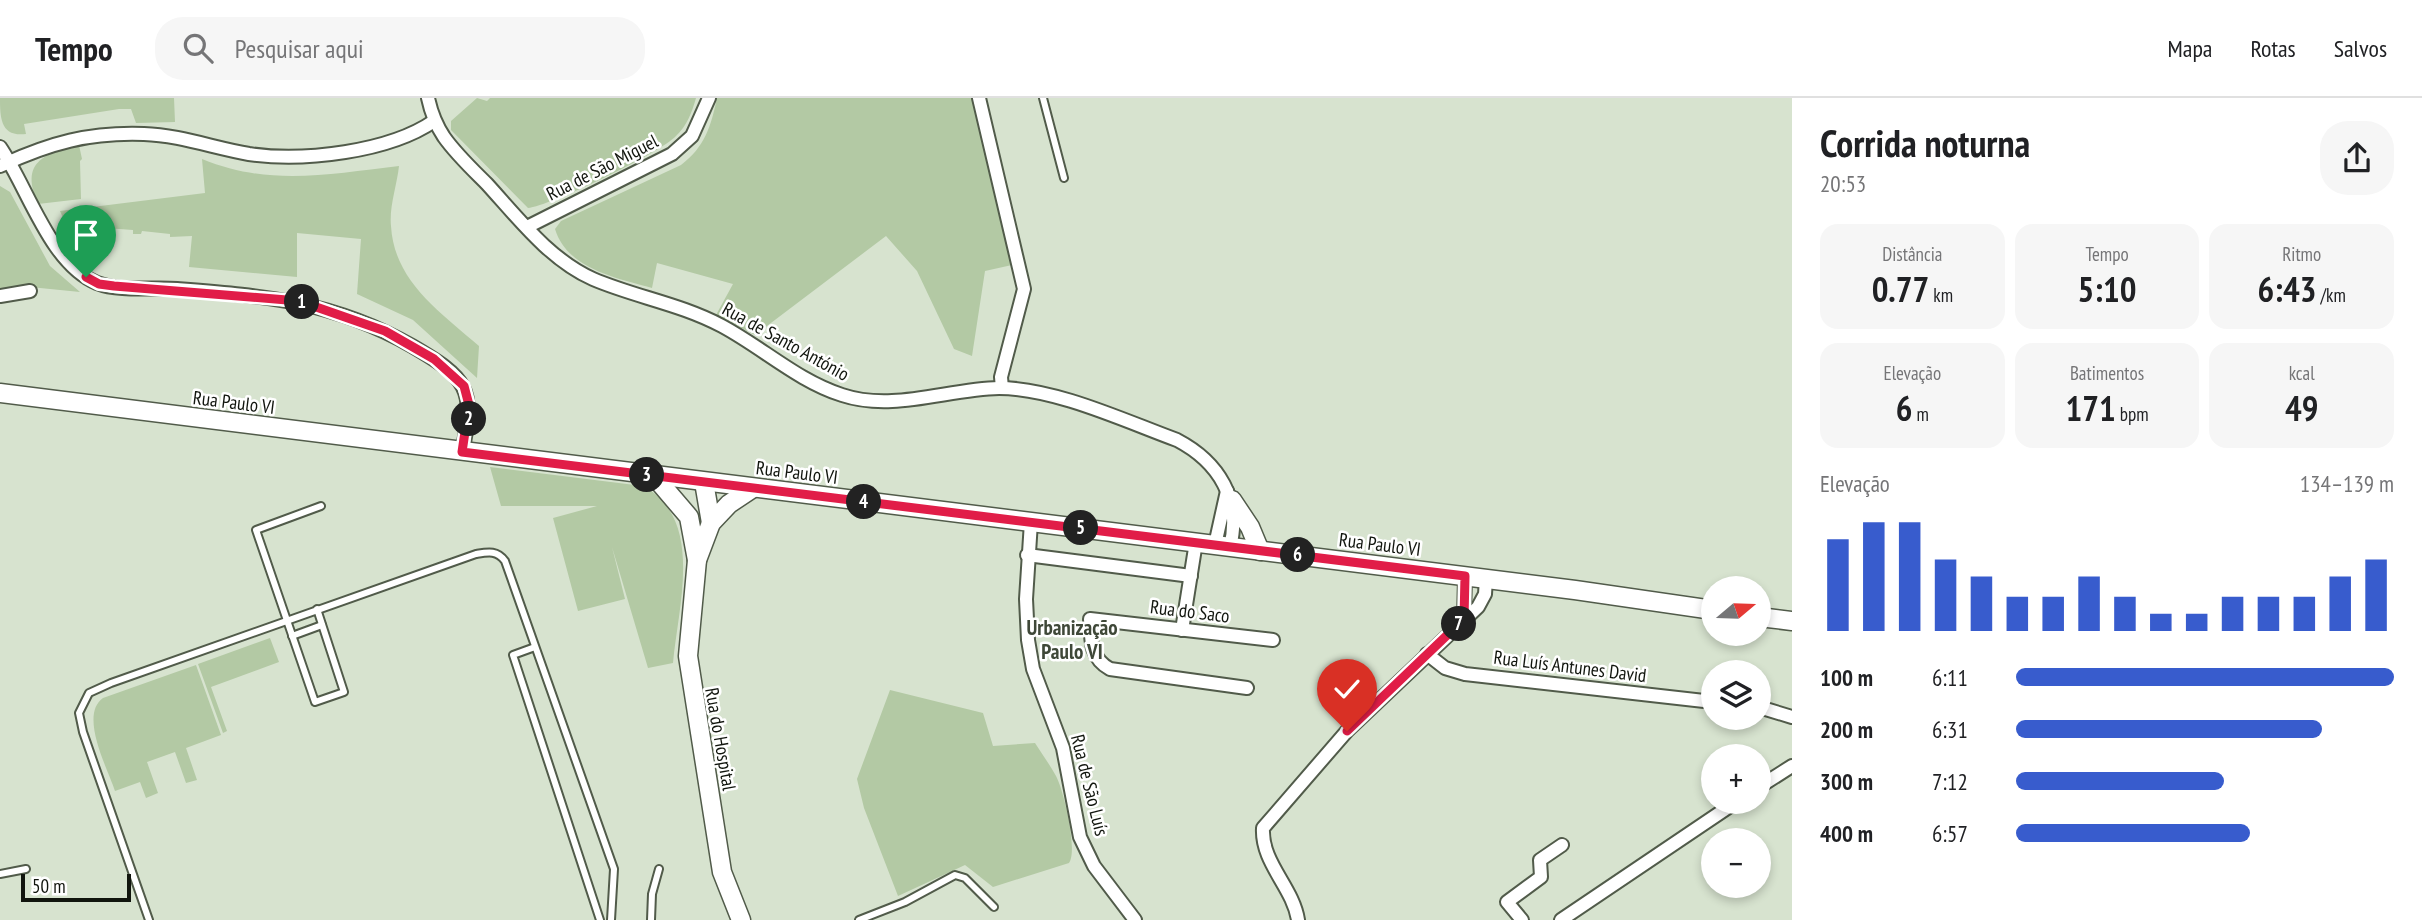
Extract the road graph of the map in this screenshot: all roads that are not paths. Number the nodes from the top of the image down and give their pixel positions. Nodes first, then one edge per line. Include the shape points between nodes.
1 (428, 98) edge
2 (709, 98) edge
3 (979, 98) edge
4 (1043, 98) edge
5 (435, 121) junction
6 (0, 147) edge
7 (5, 163) edge
8 (1064, 178) dead end
9 (527, 227) junction
10 (30, 291) dead end
11 (0, 296) edge
12 (1002, 388) junction
13 (0, 393) edge
14 (462, 452) junction
15 (654, 476) junction
16 (704, 482) junction
17 (753, 488) junction
18 (1230, 496) junction
19 (321, 506) dead end
20 (689, 517) junction
21 (1031, 522) junction
22 (711, 523) junction
23 (1196, 542) junction
24 (1222, 546) junction
25 (1260, 551) junction
26 (1027, 555) junction
27 (697, 560) junction
28 (1191, 576) junction
29 (1465, 576) junction
30 (1486, 579) junction
31 (1701, 608) edge
32 (317, 610) junction
33 (1771, 618) edge
34 (1464, 619) junction
35 (286, 620) junction
36 (1792, 621) edge
37 (322, 625) junction
38 (1182, 630) junction
39 (292, 636) junction
40 (1273, 640) dead end
41 (535, 647) junction
42 (1427, 654) junction
43 (1247, 688) dead end
44 (1701, 701) edge
45 (1771, 711) edge
46 (1792, 718) edge
47 (1792, 766) edge
48 (1771, 779) edge
49 (1718, 814) edge
50 (1562, 845) dead end
51 (26, 869) dead end
52 (659, 869) dead end
53 (1, 871) edge
54 (993, 907) dead end
55 (149, 920) edge
56 (600, 920) edge
57 (611, 920) edge
58 (651, 920) edge
59 (741, 920) edge
60 (859, 920) edge
61 (1135, 920) edge
62 (1298, 920) edge
63 (1522, 920) edge
64 (1561, 920) edge

1 - 5 street, Rua de Santo António
2 - 9 street, Rua de São Miguel via 692,136 672,154
3 - 12 street via 1024,289
4 - 8 lane
5 - 7 street via 386,144 334,152 251,154 170,137 129,134 71,138
5 - 9 street, Rua de Santo António via 450,145
6 - 7 street
7 - 14 street via 69,266 99,284 299,301 385,331 434,359 457,377 468,396
9 - 12 street, Rua de Santo António via 561,259 593,279 721,326 842,396 873,402
10 - 11 street
12 - 18 street, Rua de Santo António via 1061,399 1177,440 1202,456
13 - 14 main road, Rua Paulo VI
14 - 15 main road, Rua Paulo VI
15 - 16 main road, Rua Paulo VI
15 - 20 main road, Rua do Hospital
16 - 17 main road, Rua Paulo VI
16 - 20 main road
16 - 22 main road
17 - 21 main road, Rua Paulo VI
17 - 22 main road, Rua do Hospital
18 - 24 street via 1235,515
18 - 25 main road
19 - 35 lane via 256,530
20 - 27 main road, Rua do Hospital
21 - 23 main road, Rua Paulo VI
21 - 26 street, Rua de São Luís
22 - 27 main road, Rua do Hospital
23 - 24 main road, Rua Paulo VI
23 - 28 street
24 - 25 main road, Rua Paulo VI
25 - 29 main road, Rua Paulo VI
26 - 28 street
26 - 61 street, Rua de São Luís via 1029,652 1063,748 1080,837 1094,866
27 - 59 main road, Rua do Hospital via 688,673 722,872
28 - 38 street
29 - 30 main road, Rua Paulo VI
29 - 34 street
30 - 31 main road, Rua Paulo VI
30 - 34 street via 1482,601
32 - 35 lane
32 - 37 lane
32 - 41 lane via 475,554 497,553 505,561
33 - 36 main road
34 - 42 street
35 - 39 lane
35 - 55 lane via 96,688 81,705 83,733
37 - 39 lane
37 - 39 lane via 344,692 315,702
38 - 40 street, Rua do Saco
38 - 43 street, Rua do Saco via 1090,619 1093,653 1110,669
41 - 56 lane via 513,655
41 - 57 lane via 614,869
42 - 44 street, Rua Luís Antunes David via 1445,668 1465,674
42 - 62 street via 1347,731 1263,828 1264,847
45 - 46 street
47 - 48 street
49 - 64 street
50 - 63 street via 1540,860 1541,877 1507,902
51 - 53 lane
52 - 58 lane
54 - 60 lane via 965,878 955,875

